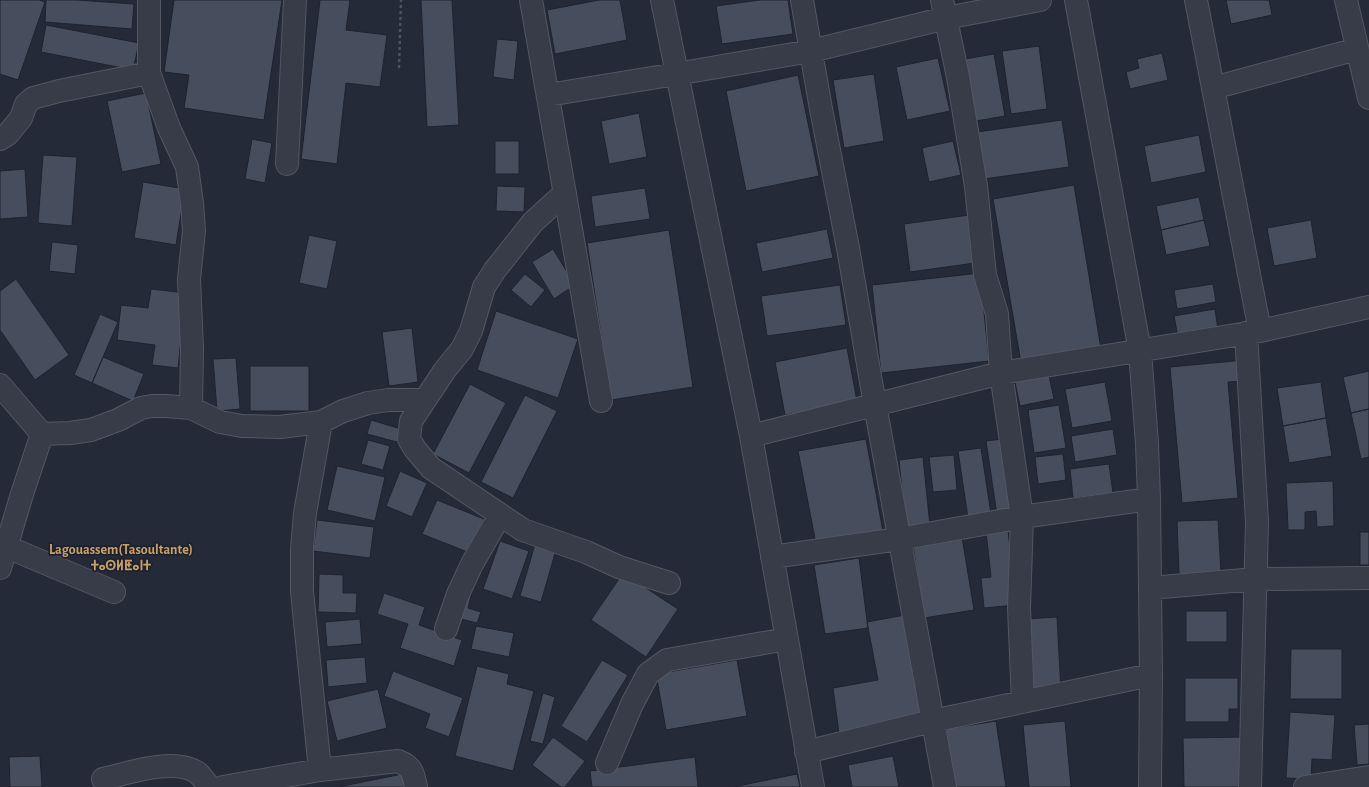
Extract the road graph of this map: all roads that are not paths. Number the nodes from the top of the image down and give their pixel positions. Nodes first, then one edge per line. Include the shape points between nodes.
1 (149, 0) edge
2 (294, 0) edge
3 (531, 0) edge
4 (662, 0) edge
5 (802, 0) edge
6 (1040, 0) edge
7 (1076, 0) edge
8 (1196, 0) edge
9 (1346, 0) edge
10 (944, 9) edge
11 (1357, 49) junction
12 (811, 51) junction
13 (150, 73) junction
14 (676, 74) junction
15 (1213, 88) junction
16 (548, 95) junction
17 (1369, 98) edge
18 (0, 139) edge
19 (287, 164) dead end
20 (565, 193) junction
21 (1369, 307) edge
22 (1253, 332) junction
23 (1140, 351) junction
24 (1001, 373) junction
25 (0, 385) edge
26 (424, 400) junction
27 (602, 401) dead end
28 (874, 405) junction
29 (191, 408) junction
30 (321, 422) junction
31 (42, 434) junction
32 (751, 436) junction
33 (1149, 499) junction
34 (500, 515) junction
35 (1022, 517) junction
36 (899, 539) junction
37 (7, 547) junction
38 (772, 558) junction
39 (0, 568) edge
40 (1256, 578) junction
41 (1369, 578) edge
42 (669, 583) dead end
43 (1150, 588) junction
44 (114, 592) dead end
45 (446, 629) dead end
46 (787, 639) junction
47 (1151, 675) junction
48 (1023, 702) junction
49 (932, 721) junction
50 (806, 752) junction
51 (607, 763) dead end
52 (320, 770) junction
53 (1369, 777) edge
54 (103, 778) dead end
55 (210, 787) edge
56 (223, 787) edge
57 (416, 787) edge
58 (813, 787) edge
59 (945, 787) edge
60 (1150, 787) edge
61 (1250, 787) edge
62 (1305, 787) edge

1 - 13 street
2 - 19 street
3 - 16 street
4 - 14 street
5 - 12 street
6 - 10 street
7 - 23 street
8 - 15 street
9 - 11 street
10 - 12 street
10 - 24 street via 976,186 985,275 997,314
11 - 15 street
11 - 17 street
12 - 14 street
12 - 28 street
13 - 18 street via 33,98 26,104 21,118 8,134
13 - 29 street via 169,128 187,167 192,203 194,230 189,279
14 - 16 street
14 - 32 street
15 - 22 street
16 - 20 street
20 - 26 street via 533,222 494,270 484,287 471,331 462,349
20 - 27 street
21 - 22 street
22 - 23 street
22 - 40 street
23 - 24 street
23 - 33 street
24 - 28 street
24 - 35 street
25 - 31 street
26 - 30 street via 368,403
26 - 34 street via 411,421 409,440 431,468
28 - 32 street
28 - 36 street
29 - 30 street via 220,422 242,426 280,427
29 - 31 street via 152,406 141,408 91,430
30 - 52 street via 305,513 302,549 302,592
31 - 37 street
32 - 38 street
33 - 35 street
33 - 43 street
34 - 42 street via 523,530 586,552 619,567
34 - 45 street via 472,564
35 - 36 street
35 - 48 street via 1019,608
36 - 38 street
36 - 49 street
37 - 39 street
37 - 44 street
38 - 46 street
40 - 41 street
40 - 43 street
40 - 61 street
43 - 47 street
46 - 50 street
46 - 51 street via 667,660 648,674
47 - 48 street
47 - 60 street
48 - 49 street
49 - 50 street
49 - 59 street
50 - 58 street
52 - 56 street
52 - 57 street via 398,761 407,765 413,772
53 - 62 street
54 - 55 street via 162,766 185,767 198,774

